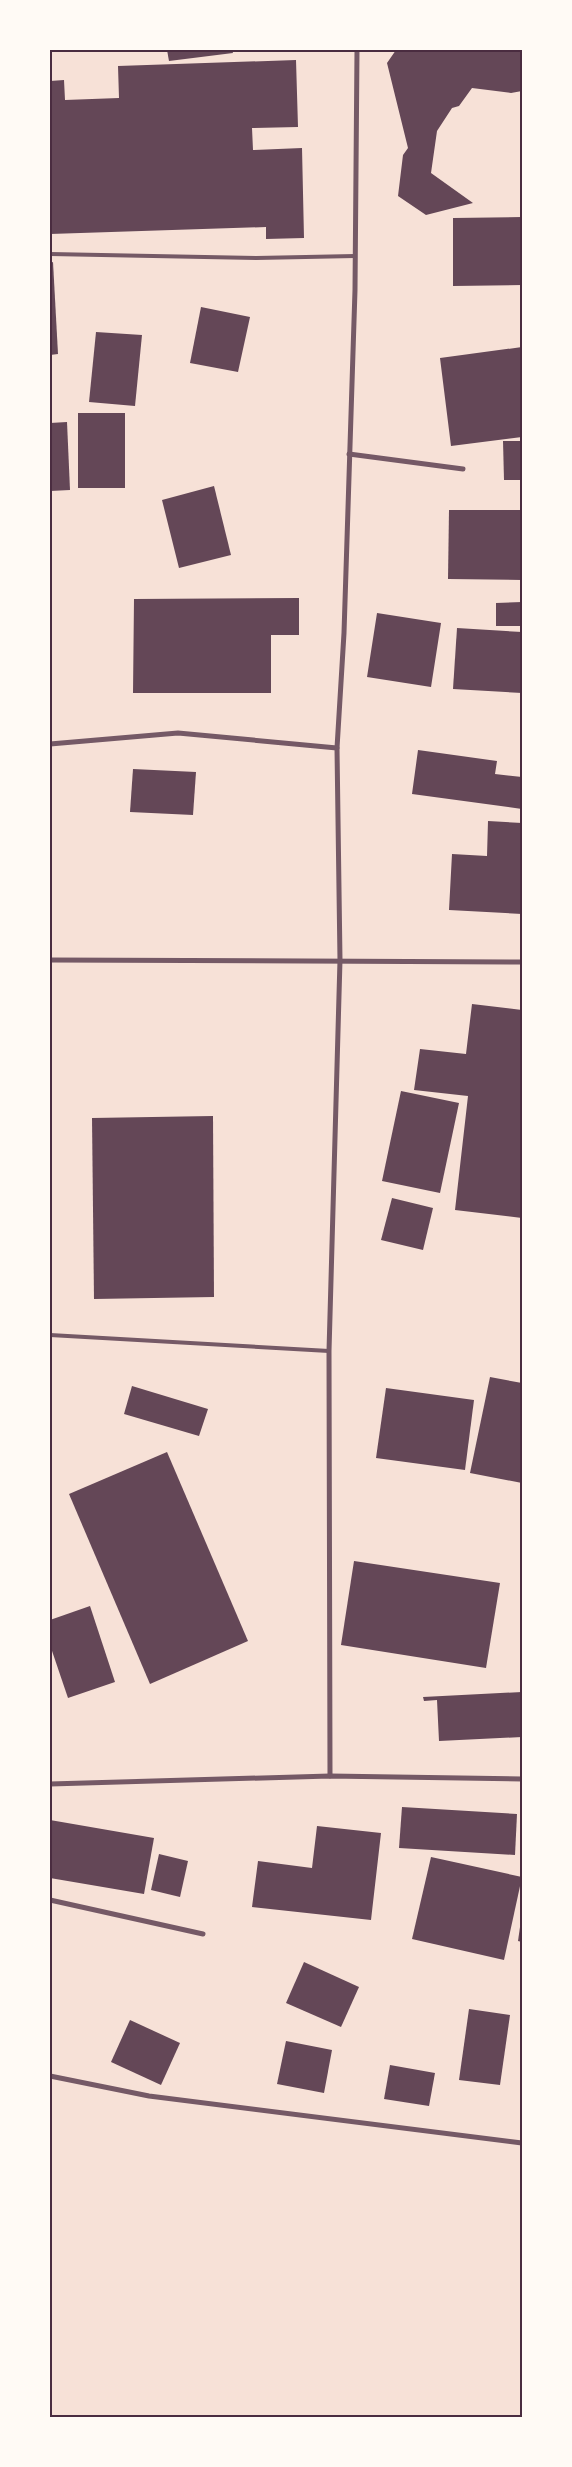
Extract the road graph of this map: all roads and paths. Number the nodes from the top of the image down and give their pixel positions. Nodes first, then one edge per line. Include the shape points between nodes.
1 (357, 50) edge
2 (50, 254) edge
3 (355, 256) junction
4 (349, 454) junction
5 (463, 469) dead end
6 (50, 744) edge
7 (337, 748) junction
8 (50, 960) edge
9 (340, 960) junction
10 (522, 962) edge
11 (50, 1335) edge
12 (329, 1351) junction
13 (330, 1776) junction
14 (522, 1779) edge
15 (50, 1784) edge
16 (50, 1900) edge
17 (203, 1934) dead end
18 (50, 2076) edge
19 (522, 2143) edge

1 - 3 street
2 - 3 lane via 256,258
3 - 4 street
4 - 5 street
4 - 7 street
6 - 7 street via 178,733
7 - 9 street
8 - 9 street
9 - 10 street
9 - 12 street
11 - 12 lane
12 - 13 street
13 - 14 street
13 - 15 street
16 - 17 street
18 - 19 street via 149,2096

